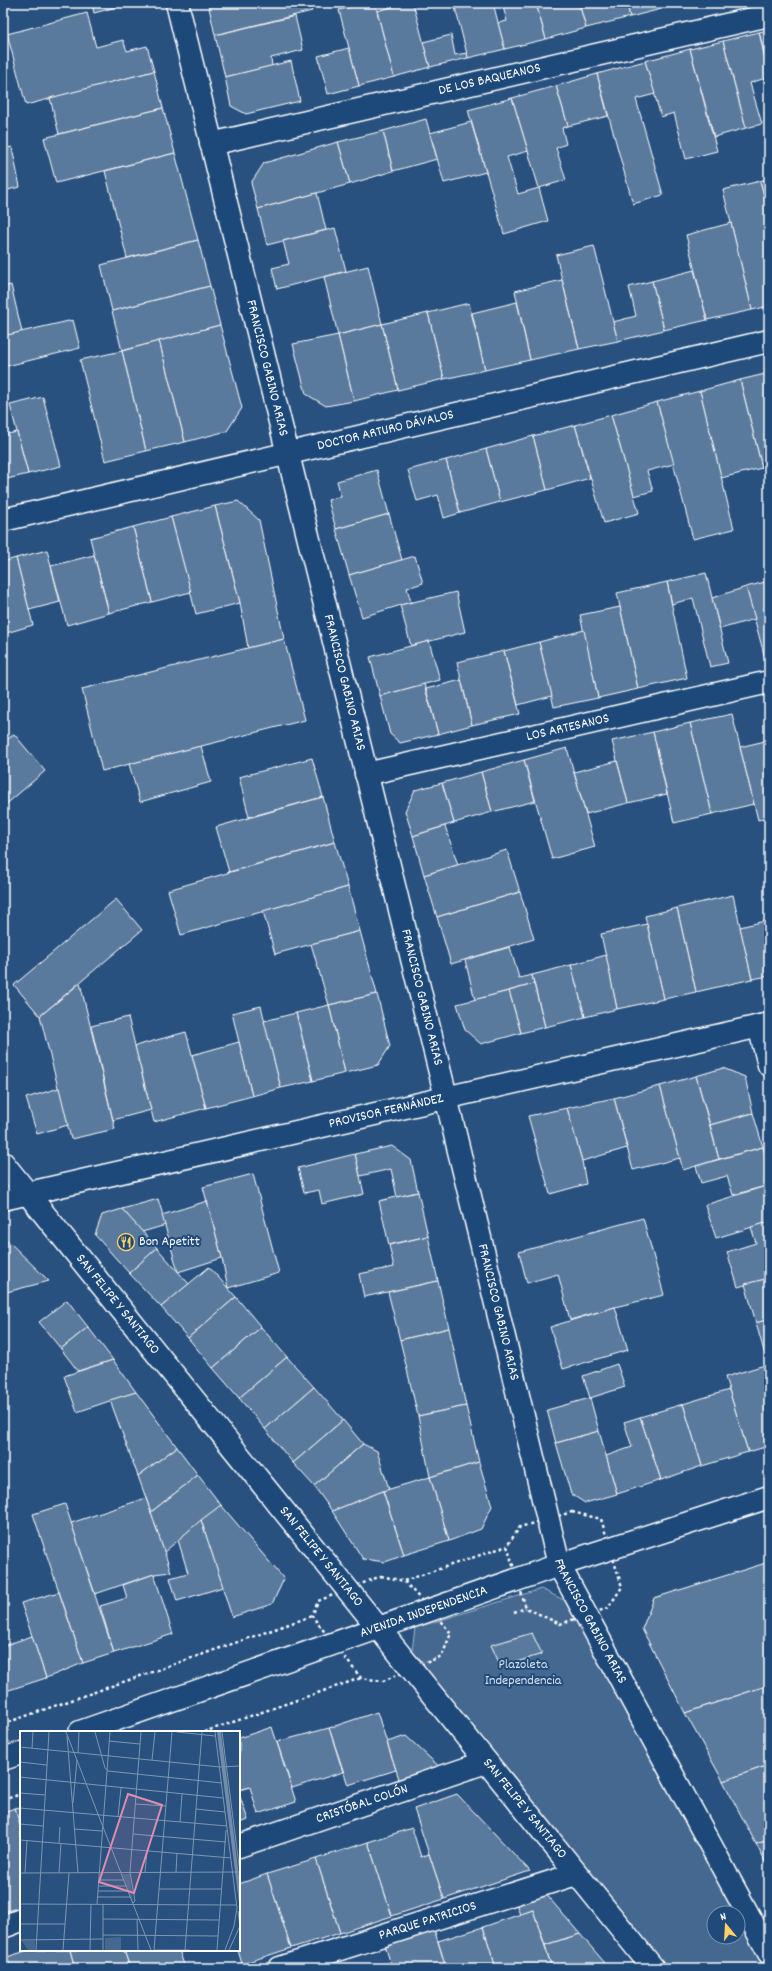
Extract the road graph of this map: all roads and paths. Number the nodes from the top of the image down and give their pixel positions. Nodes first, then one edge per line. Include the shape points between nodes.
1 (177, 3) edge
2 (769, 15) edge
3 (211, 144) junction
4 (769, 341) edge
5 (288, 453) junction
6 (3, 520) edge
7 (769, 682) edge
8 (366, 774) junction
9 (764, 1025) edge
10 (769, 1065) edge
11 (446, 1097) junction
12 (3, 1163) edge
13 (27, 1193) junction
14 (3, 1198) edge
15 (769, 1497) edge
16 (548, 1519) junction
17 (507, 1546) junction
18 (610, 1548) junction
19 (559, 1565) junction
20 (517, 1579) junction
21 (404, 1581) junction
22 (348, 1588) junction
23 (429, 1609) junction
24 (587, 1615) junction
25 (312, 1616) junction
26 (379, 1627) junction
27 (333, 1643) junction
28 (413, 1669) junction
29 (361, 1678) junction
30 (3, 1724) edge
31 (83, 1731) edge
32 (207, 1731) edge
33 (20, 1753) edge
34 (3, 1759) edge
35 (486, 1762) junction
36 (20, 1794) edge
37 (3, 1800) edge
38 (240, 1846) edge
39 (576, 1874) junction
40 (20, 1920) edge
41 (3, 1927) edge
42 (769, 1953) edge
43 (280, 1968) edge
44 (653, 1968) edge

1 - 3 street, FRANCISCO GABINO ARIAS
2 - 3 street, DE LOS BAQUEANOS
3 - 5 street, FRANCISCO GABINO ARIAS
4 - 5 street, DOCTOR ARTURO DÁVALOS
5 - 6 street, DOCTOR ARTURO DÁVALOS
5 - 8 street, FRANCISCO GABINO ARIAS
7 - 8 street, LOS ARTESANOS
8 - 11 street, FRANCISCO GABINO ARIAS
9 - 10 street
9 - 11 street, PROVISOR FERNÁNDEZ
11 - 13 street, PROVISOR FERNÁNDEZ
11 - 16 street, FRANCISCO GABINO ARIAS
12 - 13 street, SAN FELIPE Y SANTIAGO
13 - 14 street, PROVISOR FERNÁNDEZ
13 - 22 street, SAN FELIPE Y SANTIAGO
15 - 18 street, AVENIDA INDEPENDENCIA
16 - 17 path via 520,1527
16 - 18 path via 572,1512 601,1519
16 - 19 street, FRANCISCO GABINO ARIAS
17 - 20 path
17 - 21 path
18 - 19 street, AVENIDA INDEPENDENCIA
18 - 24 path via 622,1587 608,1608
19 - 20 street, AVENIDA INDEPENDENCIA
19 - 24 street, FRANCISCO GABINO ARIAS
20 - 23 street, AVENIDA INDEPENDENCIA
20 - 24 path via 526,1608 560,1624
21 - 22 path via 381,1576
21 - 23 path
22 - 25 path via 318,1601
22 - 26 street, SAN FELIPE Y SANTIAGO
23 - 26 street, AVENIDA INDEPENDENCIA
23 - 28 path via 451,1633 442,1656
24 - 42 street, FRANCISCO GABINO ARIAS
25 - 27 path
25 - 30 path
26 - 27 street, AVENIDA INDEPENDENCIA
26 - 28 street, SAN FELIPE Y SANTIAGO
27 - 29 path
27 - 31 street, AVENIDA INDEPENDENCIA
28 - 29 path via 383,1681
28 - 35 street, SAN FELIPE Y SANTIAGO
29 - 32 path
33 - 34 street
35 - 38 street, CRISTÓBAL COLÓN
35 - 39 street, SAN FELIPE Y SANTIAGO
36 - 37 path
39 - 43 street, PARQUE PATRICIOS
39 - 44 street, SAN FELIPE Y SANTIAGO
40 - 41 street

